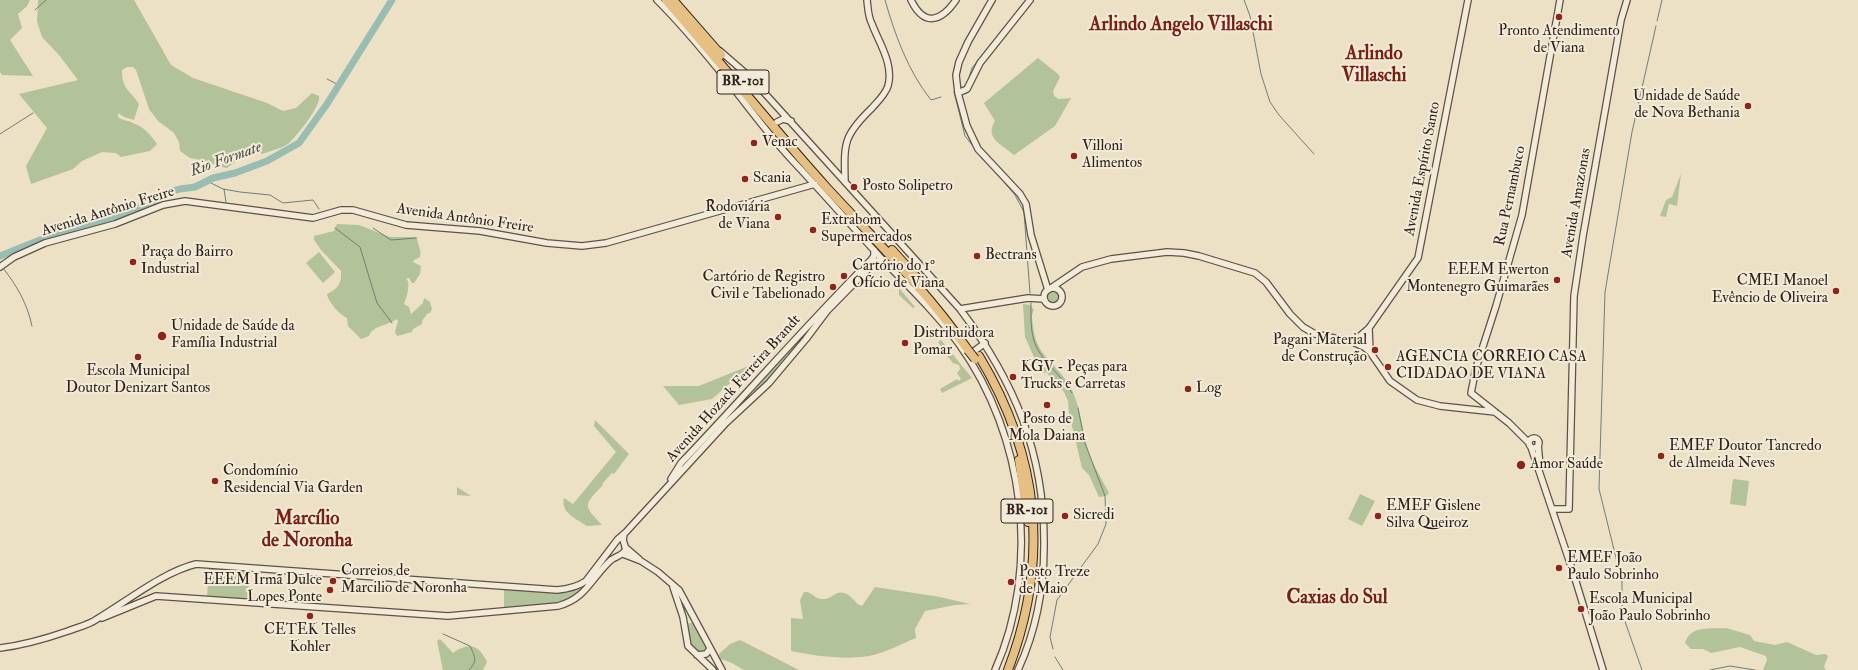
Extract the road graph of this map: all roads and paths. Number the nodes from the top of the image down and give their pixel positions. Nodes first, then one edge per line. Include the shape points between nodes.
1 (657, 0) edge
2 (666, 0) edge
3 (673, 0) edge
4 (867, 0) edge
5 (911, 0) edge
6 (956, 0) edge
7 (992, 0) edge
8 (1030, 0) edge
9 (1468, 0) edge
10 (1560, 0) edge
11 (1627, 0) edge
12 (712, 44) junction
13 (958, 93) junction
14 (791, 121) junction
15 (777, 122) dead end
16 (772, 127) dead end
17 (770, 136) junction
18 (845, 182) junction
19 (815, 184) junction
20 (874, 250) junction
21 (884, 260) junction
22 (0, 267) edge
23 (1066, 276) junction
24 (1048, 290) junction
25 (1061, 295) junction
26 (836, 298) junction
27 (1044, 298) junction
28 (960, 309) junction
29 (1369, 328) junction
30 (1353, 342) junction
31 (985, 343) junction
32 (1370, 352) junction
33 (972, 354) junction
34 (746, 394) junction
35 (752, 400) junction
36 (1495, 412) junction
37 (1531, 442) junction
38 (1540, 472) junction
39 (661, 493) junction
40 (1552, 509) junction
41 (624, 534) junction
42 (614, 545) junction
43 (625, 546) junction
44 (621, 555) junction
45 (640, 560) junction
46 (672, 585) junction
47 (114, 608) junction
48 (117, 614) junction
49 (677, 619) dead end
50 (96, 620) junction
51 (695, 622) junction
52 (685, 623) junction
53 (0, 648) edge
54 (710, 649) junction
55 (697, 656) junction
56 (713, 670) edge
57 (722, 670) edge
58 (995, 670) edge
59 (1003, 670) edge
60 (1008, 670) edge
61 (1018, 670) edge
62 (1603, 670) edge

1 - 17 street via 713,63
2 - 33 highway, BR-101 via 777,132 943,316
3 - 12 highway, BR-101
4 - 18 street via 870,19 887,59 889,78 882,97 854,125 847,140 844,150
5 - 6 street via 918,13 931,18 946,13
7 - 13 street via 965,46 959,62 956,75
8 - 13 street via 980,63 967,89
9 - 29 street, Avenida Espírito Santo via 1418,258
10 - 36 street, Rua Pernambuco via 1522,215 1476,368 1471,393
11 - 40 street, Avenida Amazonas via 1620,26 1574,296 1569,509
12 - 14 street via 750,77
12 - 33 highway, BR-101 via 790,138 907,266
13 - 24 street via 967,126 978,149 1026,204 1031,235
14 - 15 street via 783,119
14 - 18 street
16 - 17 street
17 - 19 street
18 - 28 street
19 - 20 street
19 - 22 street, Avenida Antônio Freire via 606,243 582,246 547,243 480,231 406,225 353,210 341,210 314,218 185,201 163,205 115,224 46,243 14,257
20 - 21 street
20 - 26 street, Avenida Hozack Ferreira Brandt via 873,258
21 - 26 street, Avenida Hozack Ferreira Brandt via 877,260
21 - 33 street
23 - 24 street
23 - 25 street
23 - 30 street via 1085,265 1116,258 1167,252 1191,254 1255,273 1266,282 1302,327 1320,335
24 - 25 street via 1054,288
24 - 27 street
25 - 27 street via 1060,302 1055,306 1048,304
26 - 34 street, Avenida Hozack Ferreira Brandt
26 - 35 street, Avenida Hozack Ferreira Brandt via 784,366
27 - 28 street via 1028,298
28 - 31 street
29 - 30 street, Avenida Espírito Santo
29 - 32 street
30 - 32 street
31 - 33 street
31 - 61 street via 1024,422 1034,452 1040,483 1044,532 1042,587 1038,612 1026,653
32 - 36 street via 1386,377 1417,400
33 - 58 street via 984,388 1002,425 1011,458 1019,508 1021,557 1018,585 1010,626
33 - 59 highway, BR-101 via 995,394 1013,439 1026,504 1026,586 1017,631
33 - 60 highway, BR-101 via 993,378 1012,421 1027,471 1032,501 1034,533 1031,587 1027,611
34 - 35 street via 746,399
34 - 39 street, Avenida Hozack Ferreira Brandt via 681,463
35 - 39 street, Avenida Hozack Ferreira Brandt via 732,417
36 - 37 street
37 - 38 street
37 - 38 street via 1535,447 1538,444
38 - 40 street
39 - 41 street, Avenida Hozack Ferreira Brandt
40 - 62 street
41 - 42 street, Avenida Hozack Ferreira Brandt
41 - 43 street
42 - 43 street via 619,542
42 - 44 street via 615,554
42 - 47 street via 586,581 565,589 196,564 185,567
43 - 44 street
43 - 45 street
44 - 45 street
44 - 48 street via 610,562 574,600 558,606 442,616 156,596
45 - 46 street
46 - 51 street via 679,590
46 - 52 street
47 - 48 street
47 - 50 street
48 - 50 street
49 - 52 street
50 - 53 street via 38,642
51 - 52 street
51 - 54 street
52 - 55 street via 688,646
54 - 55 street via 706,654
54 - 57 street
55 - 56 street

